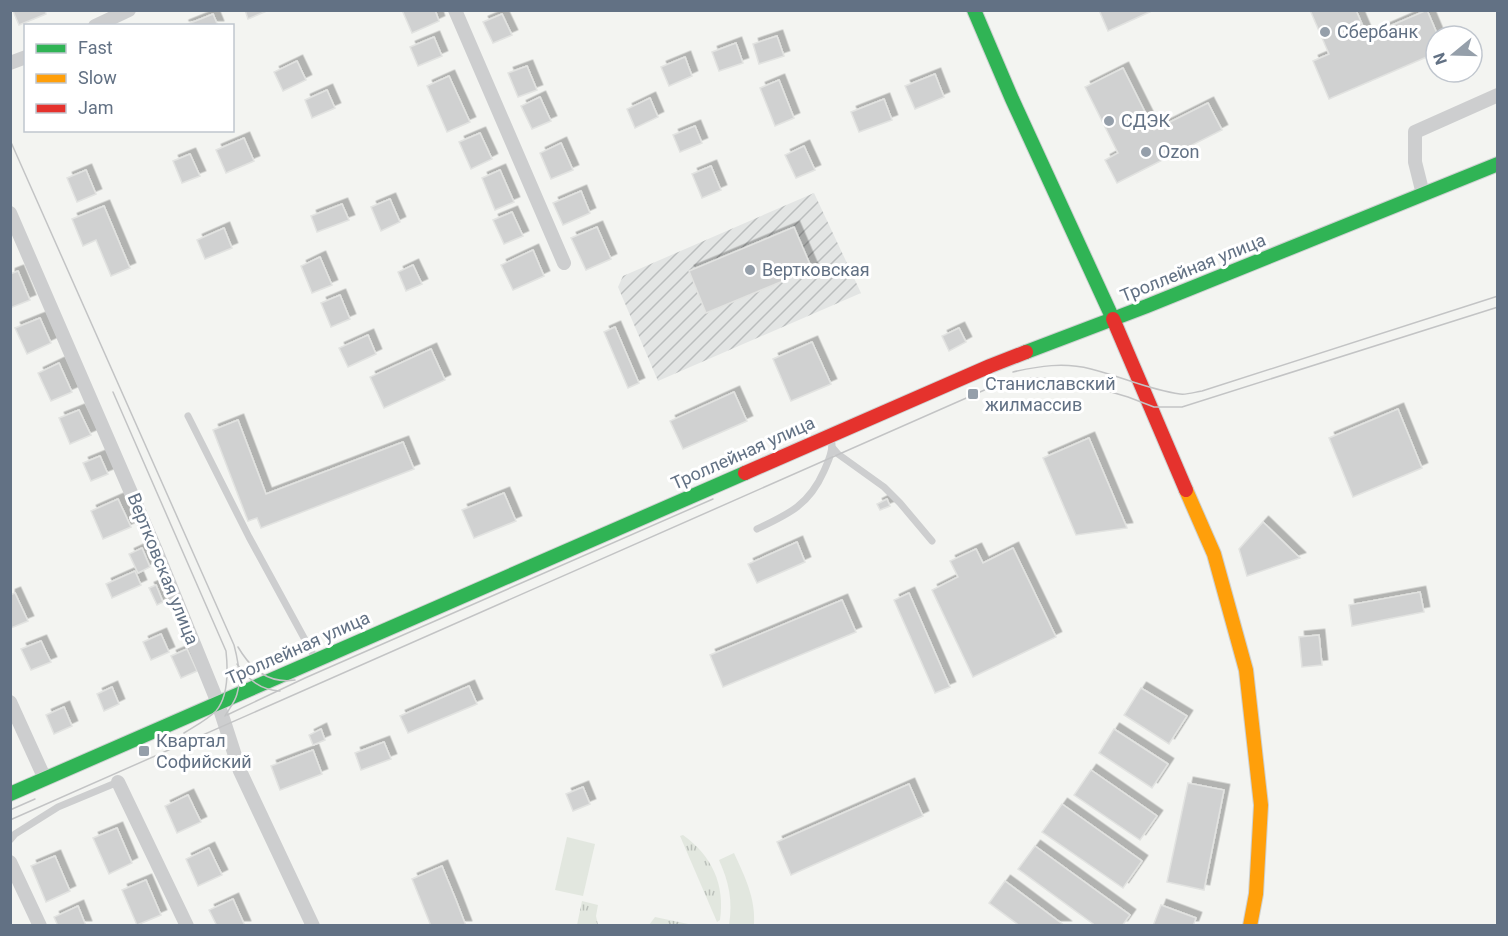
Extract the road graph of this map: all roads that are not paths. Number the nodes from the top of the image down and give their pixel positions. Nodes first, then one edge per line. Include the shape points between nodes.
1 (129, 10) edge
2 (455, 10) edge
3 (974, 10) edge
4 (99, 24) edge
5 (1497, 95) edge
6 (1497, 164) edge
7 (1423, 194) junction
8 (10, 213) edge
9 (564, 263) dead end
10 (1113, 319) junction
11 (188, 416) dead end
12 (831, 441) junction
13 (757, 530) dead end
14 (932, 541) dead end
15 (316, 660) junction
16 (10, 702) edge
17 (218, 703) junction
18 (45, 779) junction
19 (118, 782) joint
20 (10, 794) edge
21 (10, 840) edge
22 (10, 862) edge
23 (40, 926) edge
24 (187, 926) edge
25 (313, 926) edge
26 (1250, 926) edge

1 - 4 street
2 - 9 street
3 - 10 main road
5 - 7 street via 1415,132 1415,162
6 - 7 main road, Троллейная улица
7 - 10 main road, Троллейная улица
8 - 17 street, Вертковская улица
10 - 12 main road, Троллейная улица via 990,366
10 - 26 main road via 1214,554 1246,670 1261,805 1256,894
11 - 15 lane
12 - 13 lane via 831,457 802,505
12 - 14 lane via 838,453 884,487
12 - 15 main road, Троллейная улица
15 - 17 main road, Троллейная улица
16 - 18 street
17 - 18 main road, Троллейная улица
17 - 25 street, Вертковская улица via 240,771
18 - 20 main road, Троллейная улица
19 - 21 lane via 58,807
19 - 24 street
22 - 23 street

